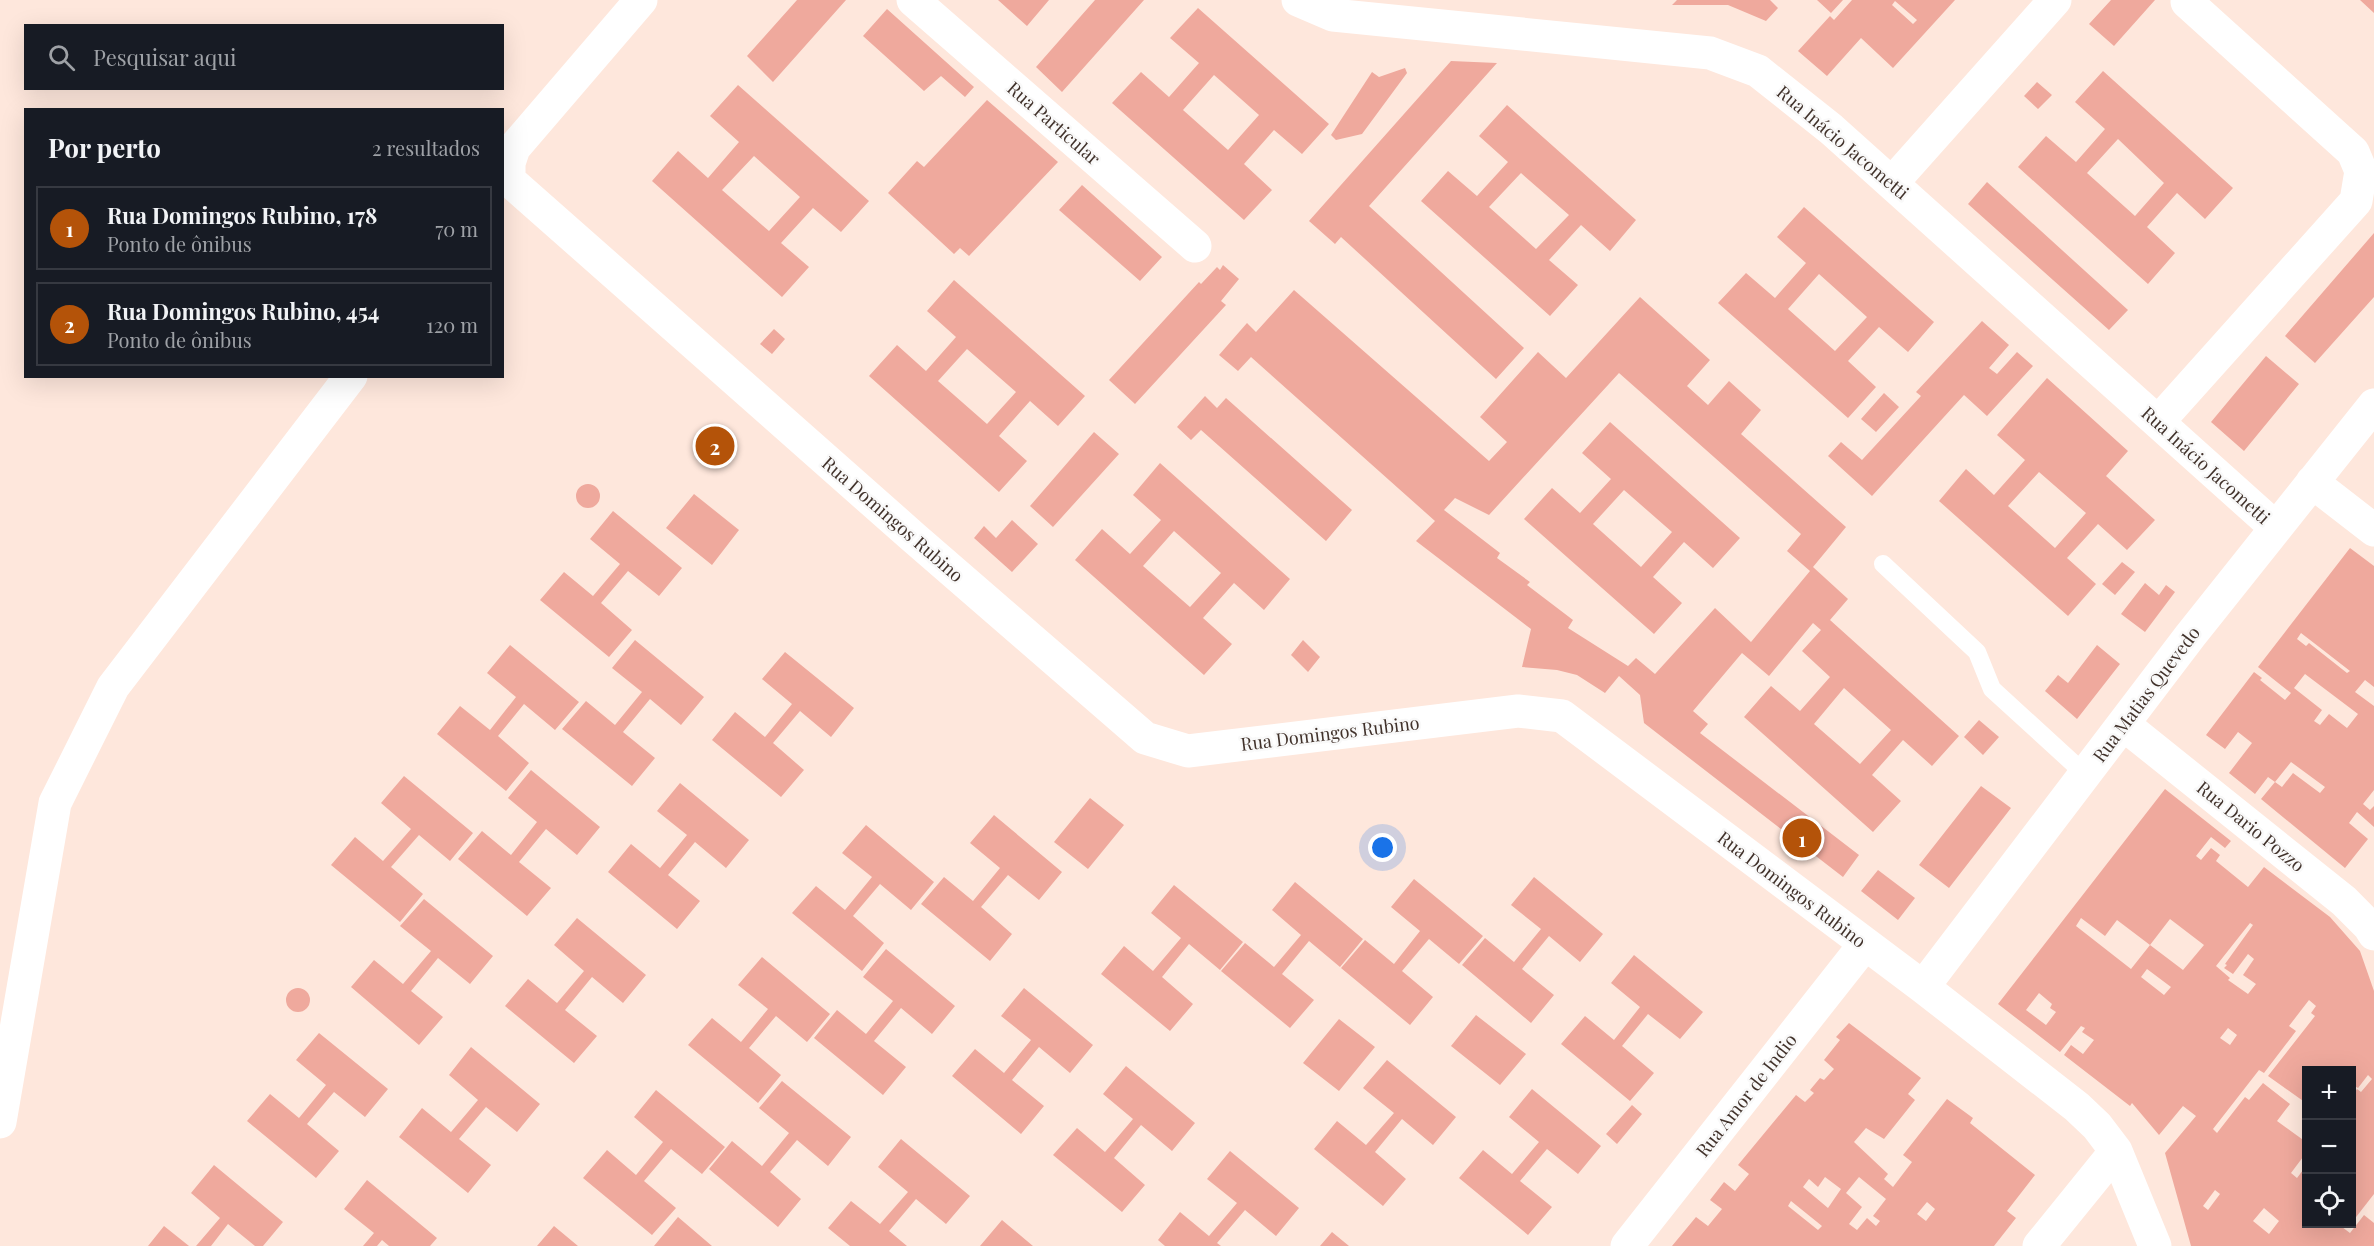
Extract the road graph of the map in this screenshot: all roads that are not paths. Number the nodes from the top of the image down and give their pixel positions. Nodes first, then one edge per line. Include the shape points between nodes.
1 (641, 0) edge
2 (913, 0) edge
3 (1298, 0) edge
4 (2055, 0) edge
5 (2187, 2) dead end
6 (505, 175) edge
7 (1892, 183) junction
8 (1195, 246) dead end
9 (349, 378) edge
10 (2374, 405) edge
11 (2158, 422) junction
12 (2312, 482) junction
13 (2276, 528) junction
14 (2374, 530) edge
15 (1883, 564) dead end
16 (2123, 724) junction
17 (2085, 774) junction
18 (2374, 934) edge
19 (1865, 944) junction
20 (1923, 987) junction
21 (0, 1122) edge
22 (2116, 1151) junction
23 (1627, 1246) edge
24 (2039, 1246) edge
25 (2155, 1246) edge

1 - 6 street via 514,148
2 - 8 street, Rua Particular
3 - 7 street, Rua Inácio Jacometti via 1333,15 1710,53 1758,71
4 - 7 street
5 - 11 street via 2353,152 2361,171 2356,201
6 - 19 street, Rua Domingos Rubino via 1145,738 1188,751 1518,711 1562,716
7 - 11 street, Rua Inácio Jacometti
9 - 21 street via 113,687 55,802
10 - 12 street, Rua Matias Quevedo
11 - 13 street, Rua Inácio Jacometti
12 - 13 street, Rua Matias Quevedo
12 - 14 street
13 - 16 street, Rua Matias Quevedo
15 - 17 lane via 1977,652 1992,689
16 - 17 street, Rua Matias Quevedo
16 - 18 street, Rua Dario Pozzo via 2344,901
17 - 20 street, Rua Matias Quevedo
19 - 20 street, Rua Domingos Rubino
19 - 23 street, Rua Amor de Indio
20 - 22 street, Rua Domingos Rubino via 2077,1107
22 - 24 street
22 - 25 street, Rua Domingos Rubino

